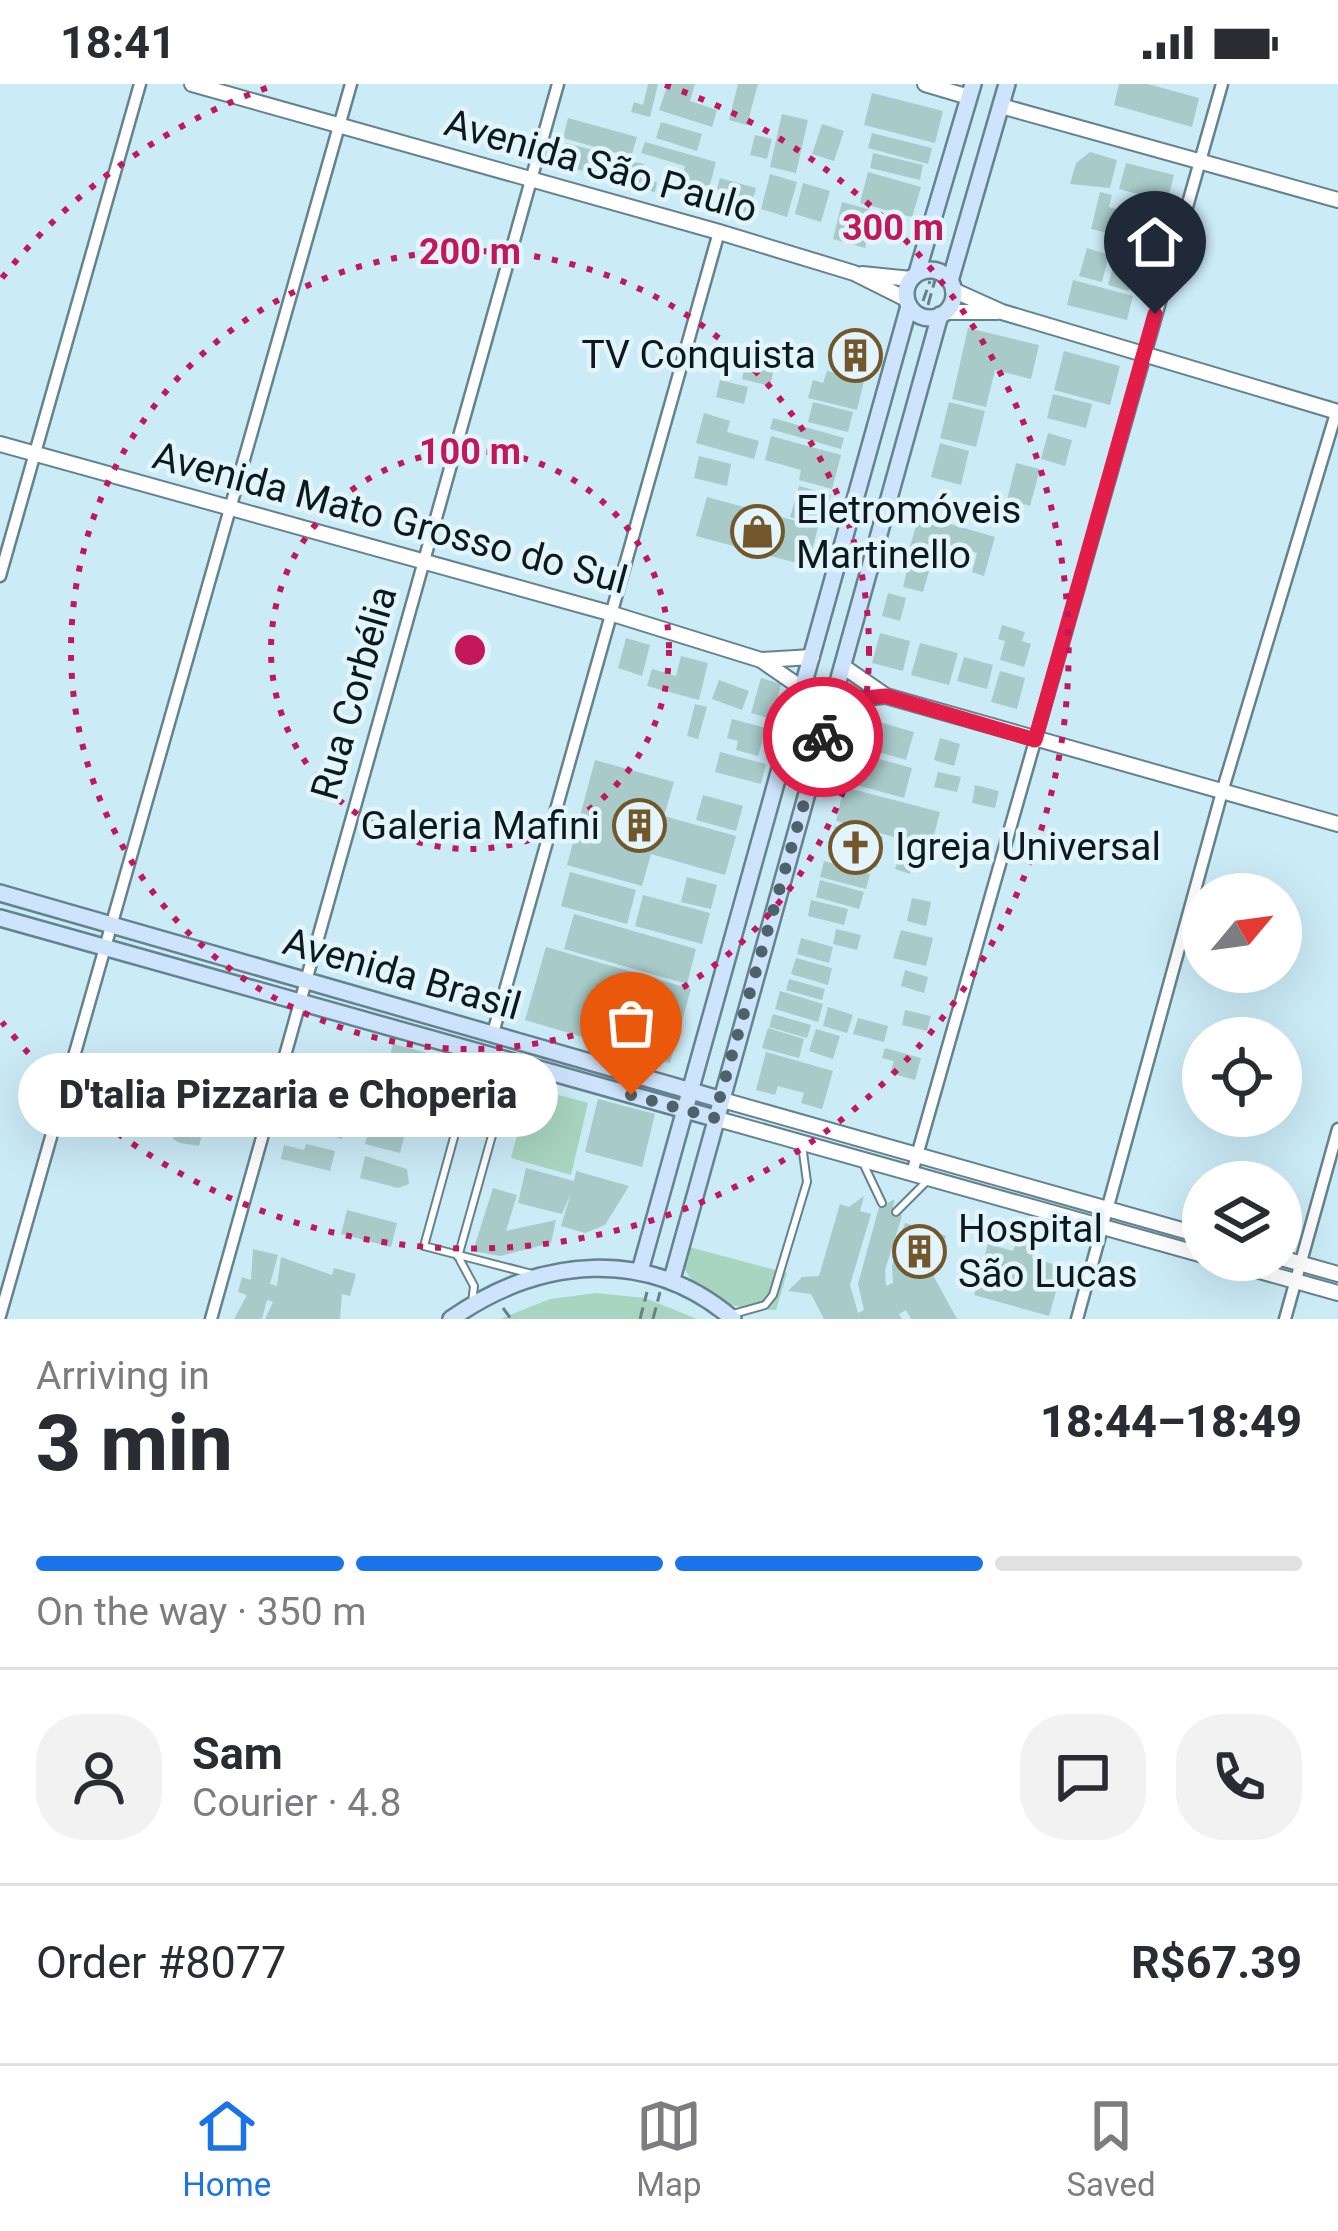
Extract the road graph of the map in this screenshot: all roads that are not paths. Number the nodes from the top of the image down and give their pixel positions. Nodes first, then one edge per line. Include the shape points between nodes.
1 (140, 84) edge
2 (193, 84) edge
3 (351, 84) edge
4 (558, 84) edge
5 (925, 84) edge
6 (1007, 84) edge
7 (1222, 84) edge
8 (971, 91) edge
9 (1001, 106) junction
10 (339, 126) junction
11 (1199, 162) junction
12 (530, 182) junction
13 (1338, 200) edge
14 (719, 232) junction
15 (854, 273) junction
16 (914, 276) junction
17 (951, 286) junction
18 (908, 303) junction
19 (1002, 312) junction
20 (943, 314) junction
21 (1144, 352) junction
22 (1338, 410) edge
23 (0, 444) edge
24 (35, 454) junction
25 (227, 508) junction
26 (422, 563) junction
27 (0, 576) edge
28 (614, 614) junction
29 (812, 657) junction
30 (760, 661) junction
31 (844, 667) junction
32 (803, 688) junction
33 (886, 696) junction
34 (833, 701) junction
35 (1035, 740) junction
36 (1222, 792) junction
37 (1338, 824) edge
38 (0, 892) edge
39 (0, 918) edge
40 (110, 924) junction
41 (104, 947) junction
42 (303, 981) junction
43 (298, 1001) junction
44 (493, 1033) junction
45 (478, 1051) junction
46 (513, 1061) junction
47 (692, 1091) junction
48 (719, 1100) junction
49 (686, 1110) junction
50 (714, 1118) junction
51 (1338, 1129) edge
52 (802, 1144) junction
53 (917, 1155) junction
54 (862, 1160) junction
55 (913, 1173) junction
56 (929, 1178) junction
57 (882, 1203) dead end
58 (1108, 1209) junction
59 (896, 1212) dead end
60 (1102, 1227) junction
61 (1182, 1230) edge
62 (1182, 1250) edge
63 (458, 1257) junction
64 (1302, 1257) edge
65 (1302, 1265) edge
66 (1338, 1274) edge
67 (534, 1275) junction
68 (657, 1275) junction
69 (1295, 1281) joint
70 (1338, 1293) edge
71 (472, 1304) junction
72 (0, 1316) edge
73 (731, 1317) edge
74 (211, 1319) edge
75 (451, 1319) edge
76 (1077, 1319) edge
77 (1285, 1319) edge

1 - 24 street
2 - 10 street, Avenida São Paulo
3 - 10 street
4 - 12 street, Rua Corbélia
5 - 8 street
6 - 9 main road
7 - 11 street
8 - 16 main road
9 - 11 street
9 - 17 main road
10 - 12 street, Avenida São Paulo
10 - 25 street
11 - 13 street
11 - 21 street
12 - 14 street, Avenida São Paulo
12 - 26 street, Rua Corbélia
14 - 15 street, Avenida São Paulo
14 - 28 street
15 - 16 street, Avenida São Paulo
15 - 18 street, Avenida São Paulo
16 - 17 main road via 935,271
16 - 18 main road
17 - 19 street
17 - 20 main road
18 - 20 main road via 920,316
18 - 29 main road
19 - 20 street
19 - 21 street
20 - 31 main road
21 - 22 street
21 - 35 street
22 - 36 street
23 - 24 street, Avenida Mato Grosso do Sul
24 - 25 street, Avenida Mato Grosso do Sul
24 - 27 street
25 - 26 street, Avenida Mato Grosso do Sul
25 - 40 street
26 - 28 street, Avenida Mato Grosso do Sul
26 - 42 street, Rua Corbélia
28 - 30 street, Avenida Mato Grosso do Sul
28 - 44 street
29 - 30 street
29 - 32 main road
30 - 32 street
31 - 33 street
31 - 34 main road
32 - 47 main road
33 - 34 street
33 - 35 street
34 - 48 main road
35 - 36 street
35 - 53 street
36 - 37 street
36 - 58 street
38 - 40 main road, Avenida Brasil
39 - 41 main road, Avenida Brasil
40 - 41 street
40 - 42 main road, Avenida Brasil
41 - 43 main road, Avenida Brasil
41 - 72 street
42 - 43 street, Rua Corbélia
42 - 44 main road, Avenida Brasil
43 - 45 main road, Avenida Brasil
43 - 74 street, Rua Corbélia
44 - 47 main road, Avenida Brasil
45 - 46 main road, Avenida Brasil
45 - 63 lane via 424,1246
46 - 49 main road, Avenida Brasil
46 - 63 lane
47 - 48 main road, Avenida Brasil
47 - 49 main road
48 - 50 main road
48 - 53 street, Avenida Brasil
49 - 50 main road, Avenida Brasil
49 - 68 main road
50 - 52 street, Avenida Brasil
50 - 68 main road
51 - 64 street
52 - 54 street, Avenida Brasil
52 - 73 lane via 806,1182 773,1295
53 - 55 street
53 - 58 street, Avenida Brasil
54 - 55 street, Avenida Brasil
54 - 57 lane
55 - 56 street, Avenida Brasil
56 - 59 lane
56 - 60 street, Avenida Brasil
58 - 60 street
58 - 61 street, Avenida Brasil
60 - 62 street, Avenida Brasil
60 - 76 street
63 - 67 lane
63 - 71 lane via 471,1277
65 - 66 street
67 - 68 main road via 589,1268
67 - 71 main road
68 - 73 main road
69 - 70 street
69 - 77 street
71 - 75 main road

